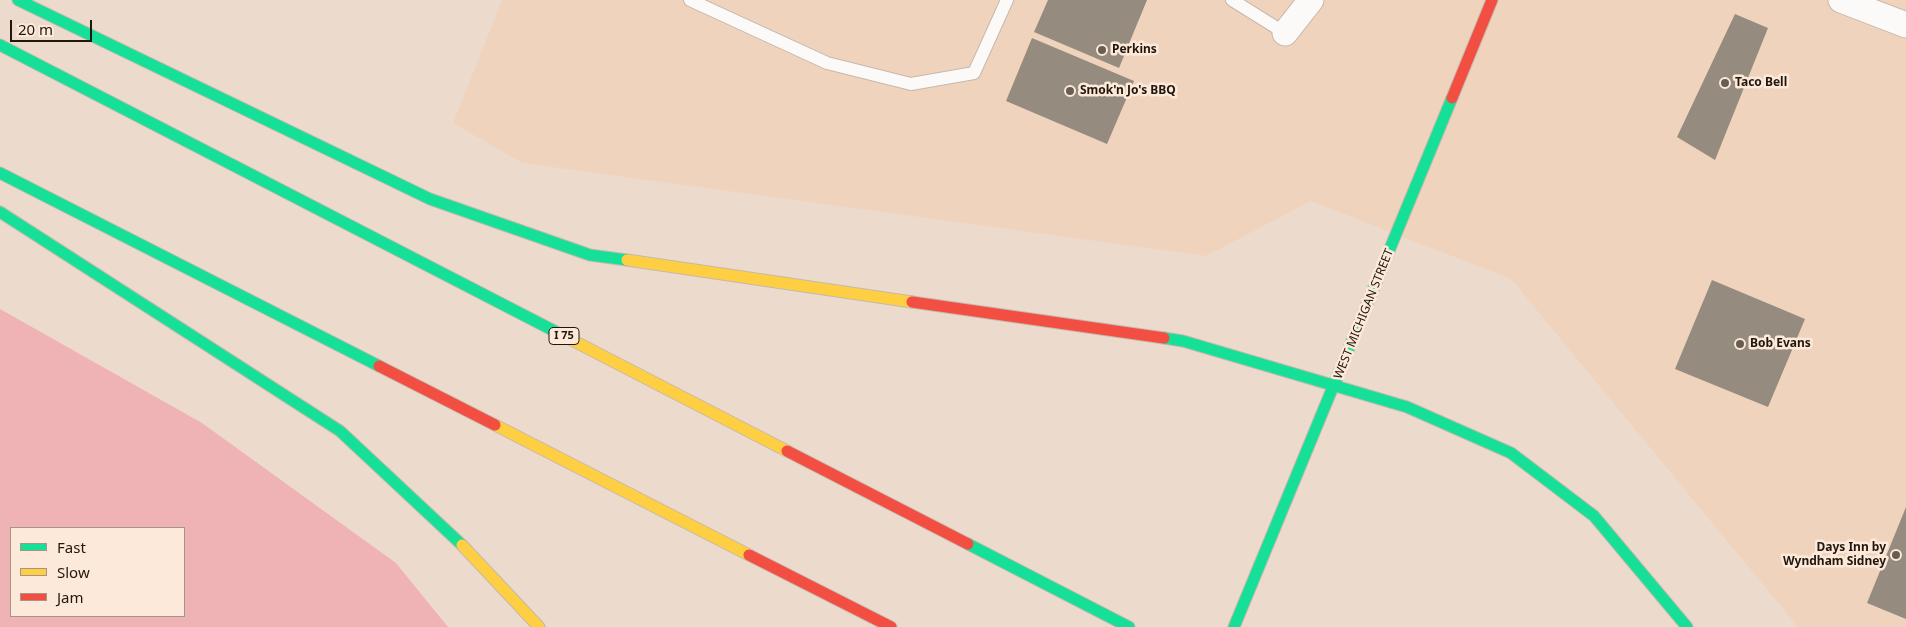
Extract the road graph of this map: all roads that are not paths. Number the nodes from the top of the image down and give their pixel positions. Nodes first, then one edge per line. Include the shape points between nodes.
1 (18, 0) edge
2 (690, 0) edge
3 (1007, 0) edge
4 (1232, 0) edge
5 (1311, 0) edge
6 (1492, 0) edge
7 (1842, 0) edge
8 (1906, 25) edge
9 (1285, 33) joint
10 (0, 45) edge
11 (0, 173) edge
12 (0, 212) edge
13 (1335, 386) junction
14 (539, 627) edge
15 (890, 627) edge
16 (1128, 627) edge
17 (1234, 627) edge
18 (1687, 627) edge

1 - 13 main road via 430,199 590,255 1183,342
2 - 3 lane via 827,62 911,84 974,73
4 - 9 lane
5 - 9 street
6 - 13 main road, WEST MICHIGAN STREET
7 - 8 street
10 - 16 main road, I 75
11 - 15 main road
12 - 14 main road via 340,431 476,559
13 - 17 main road, WEST MICHIGAN STREET
13 - 18 main road via 1407,408 1511,453 1594,516

